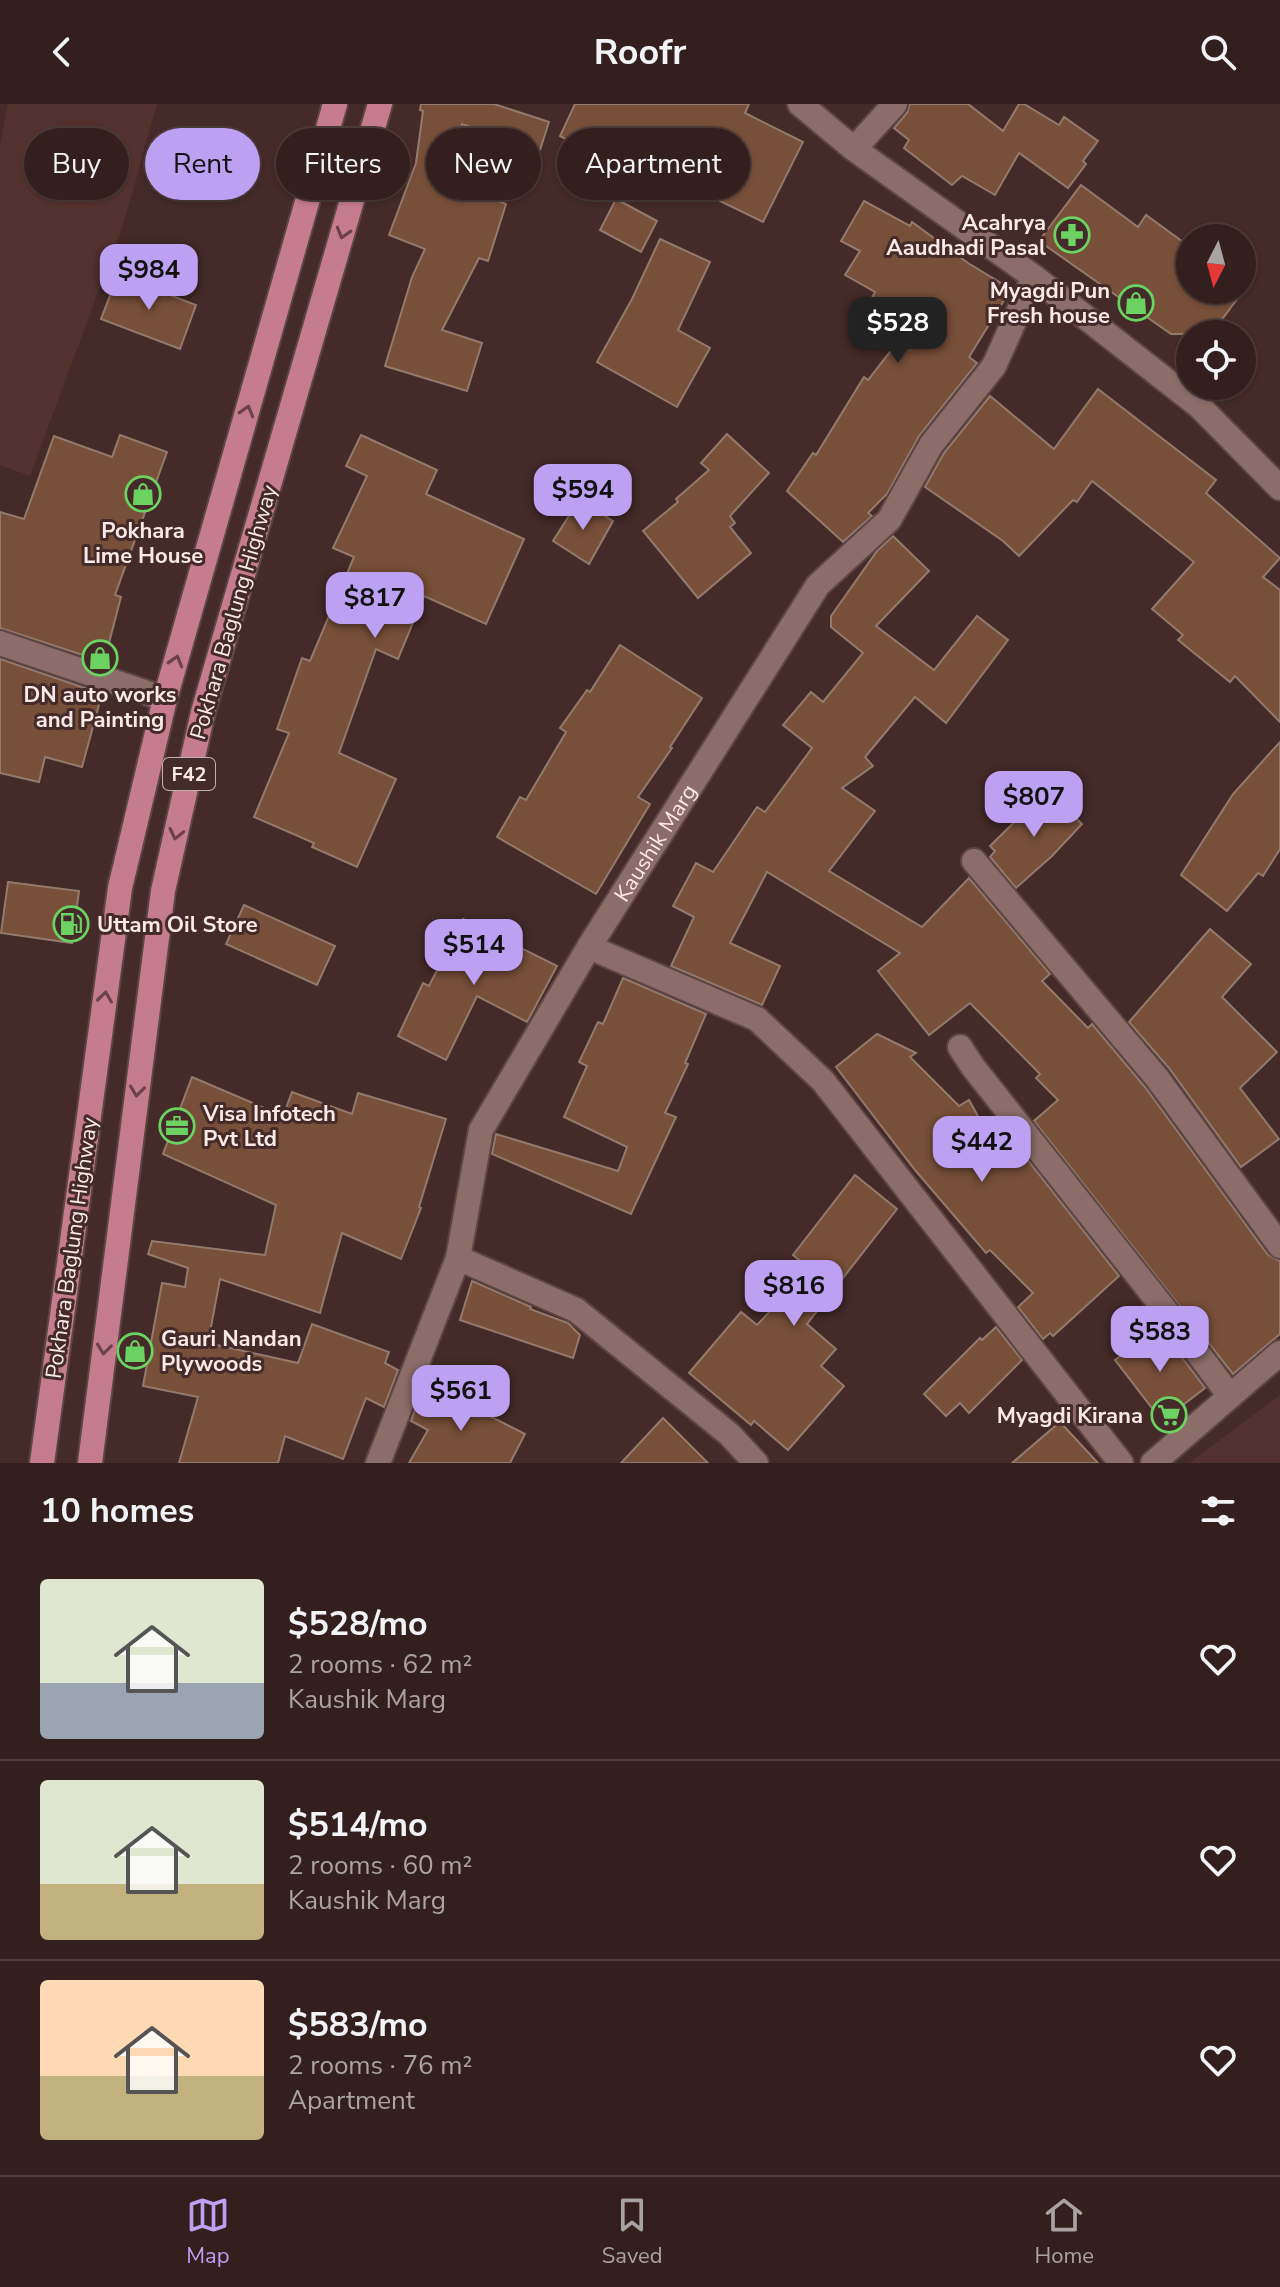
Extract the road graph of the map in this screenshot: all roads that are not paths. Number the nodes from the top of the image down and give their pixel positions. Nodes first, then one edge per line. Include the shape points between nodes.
1 (335, 104) edge
2 (380, 104) edge
3 (800, 104) edge
4 (895, 104) edge
5 (854, 149) junction
6 (1034, 277) junction
7 (1280, 488) edge
8 (0, 643) edge
9 (165, 699) junction
10 (974, 861) dead end
11 (589, 947) junction
12 (960, 1047) dead end
13 (1280, 1246) edge
14 (458, 1258) junction
15 (1280, 1353) edge
16 (1230, 1396) junction
17 (42, 1463) edge
18 (90, 1463) edge
19 (378, 1463) edge
20 (756, 1463) edge
21 (1121, 1463) edge
22 (1153, 1463) edge

9 -> 1 highway, Pokhara Baglung Highway / F42
2 -> 18 highway, Pokhara Baglung Highway / F42 via 203,712 163,891
3 - 5 street
4 - 5 street
5 - 6 street
6 - 7 street via 1199,406
6 - 11 street, Kaushik Marg via 994,366 931,445 889,520 818,585
8 - 9 street
17 -> 9 highway, Pokhara Baglung Highway / F42 via 120,888
10 - 13 street via 1157,1078
11 - 14 street, Kaushik Marg via 481,1130
11 - 21 street via 757,1019 823,1081
12 - 16 street
14 - 19 street, Kaushik Marg
14 - 20 street via 576,1310 729,1434
15 - 16 street
16 - 22 street

